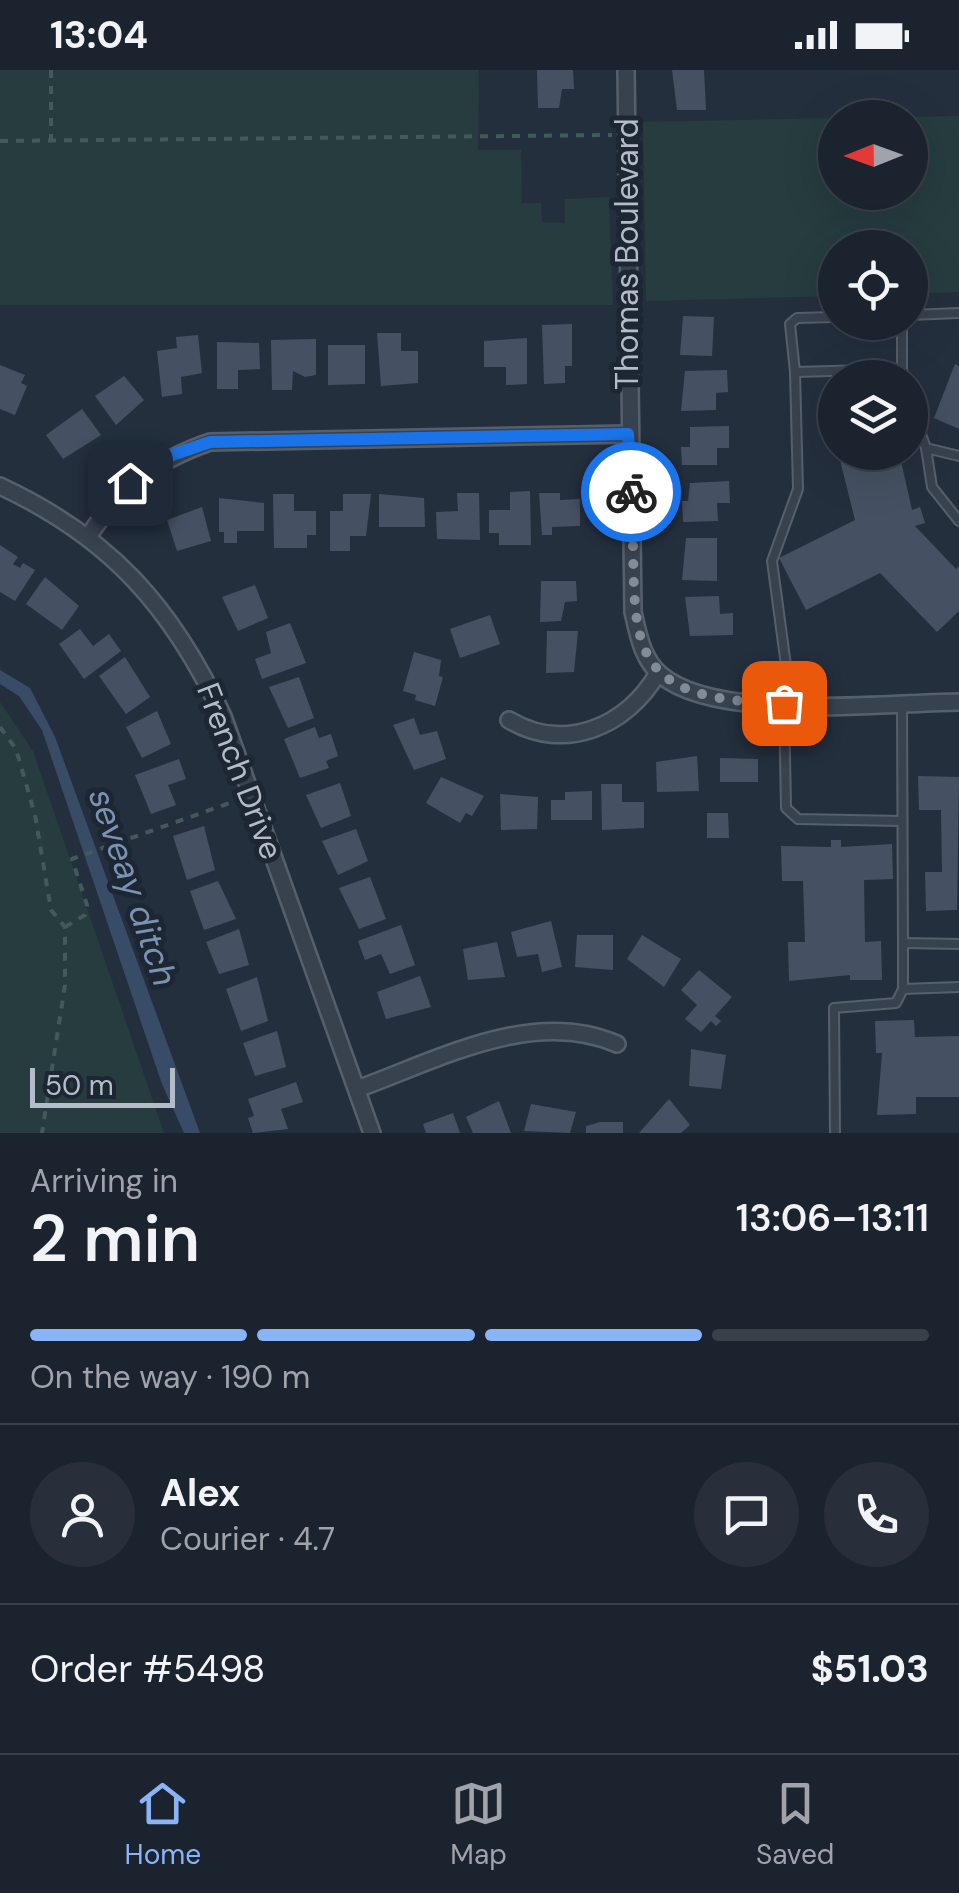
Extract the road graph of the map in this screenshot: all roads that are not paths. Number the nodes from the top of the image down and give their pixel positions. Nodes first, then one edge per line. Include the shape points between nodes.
1 (626, 70) edge
2 (959, 313) edge
3 (928, 314) edge
4 (818, 317) edge
5 (794, 372) junction
6 (818, 372) edge
7 (628, 434) junction
8 (928, 448) edge
9 (959, 456) edge
10 (928, 461) edge
11 (0, 486) edge
12 (959, 520) edge
13 (88, 537) junction
14 (658, 672) junction
15 (959, 702) edge
16 (787, 703) junction
17 (902, 703) junction
18 (508, 720) dead end
19 (902, 821) junction
20 (902, 943) junction
21 (959, 944) edge
22 (959, 987) edge
23 (903, 989) junction
24 (617, 1044) dead end
25 (357, 1089) junction
26 (372, 1133) edge
27 (835, 1133) edge

1 - 7 street, Thomas Boulevard
2 - 3 lane
4 - 5 lane via 790,324
5 - 6 lane
5 - 16 lane via 798,489 772,561
7 - 13 street via 210,442 172,455 130,483
7 - 14 street, Thomas Boulevard via 633,612 640,642
8 - 9 lane
10 - 12 lane via 932,487
11 - 13 street, French Drive
13 - 25 street, French Drive via 177,628 223,716
14 - 16 street via 711,699
14 - 18 street via 623,713 599,728 540,735
15 - 17 street
16 - 17 street
16 - 19 lane via 786,808 798,819 828,823
17 - 19 lane
19 - 20 lane
20 - 21 lane
20 - 23 lane
22 - 23 lane
23 - 27 lane via 896,1003 834,1008
24 - 25 street via 585,1030 524,1032
25 - 26 street, French Drive

